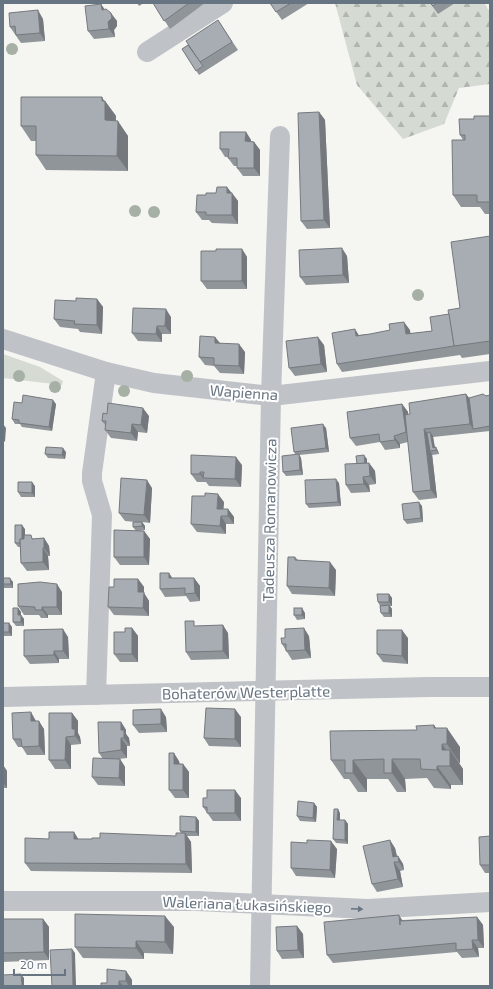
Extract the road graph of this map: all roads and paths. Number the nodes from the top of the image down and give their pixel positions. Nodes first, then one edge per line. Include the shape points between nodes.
1 (223, 3) edge
2 (147, 52) dead end
3 (280, 136) dead end
4 (3, 339) edge
5 (490, 371) edge
6 (106, 372) junction
7 (271, 396) junction
8 (490, 687) edge
9 (265, 692) junction
10 (96, 695) junction
11 (3, 697) edge
12 (3, 901) edge
13 (490, 902) edge
14 (262, 905) junction
15 (260, 986) edge

1 - 2 street
3 - 7 street, Tadeusza Romanowicza
4 - 6 street, Wapienna
5 - 7 street, Wapienna
6 - 7 street, Wapienna via 154,383
6 - 10 street via 92,473 102,514
7 - 9 street, Tadeusza Romanowicza
8 - 9 street, Bohaterów Westerplatte
9 - 10 street, Bohaterów Westerplatte
9 - 14 street, Tadeusza Romanowicza
10 - 11 street, Bohaterów Westerplatte
12 - 14 street, Waleriana Łukasińskiego via 196,901
14 -> 13 street, Waleriana Łukasińskiego via 368,909
14 - 15 street, Tadeusza Romanowicza

